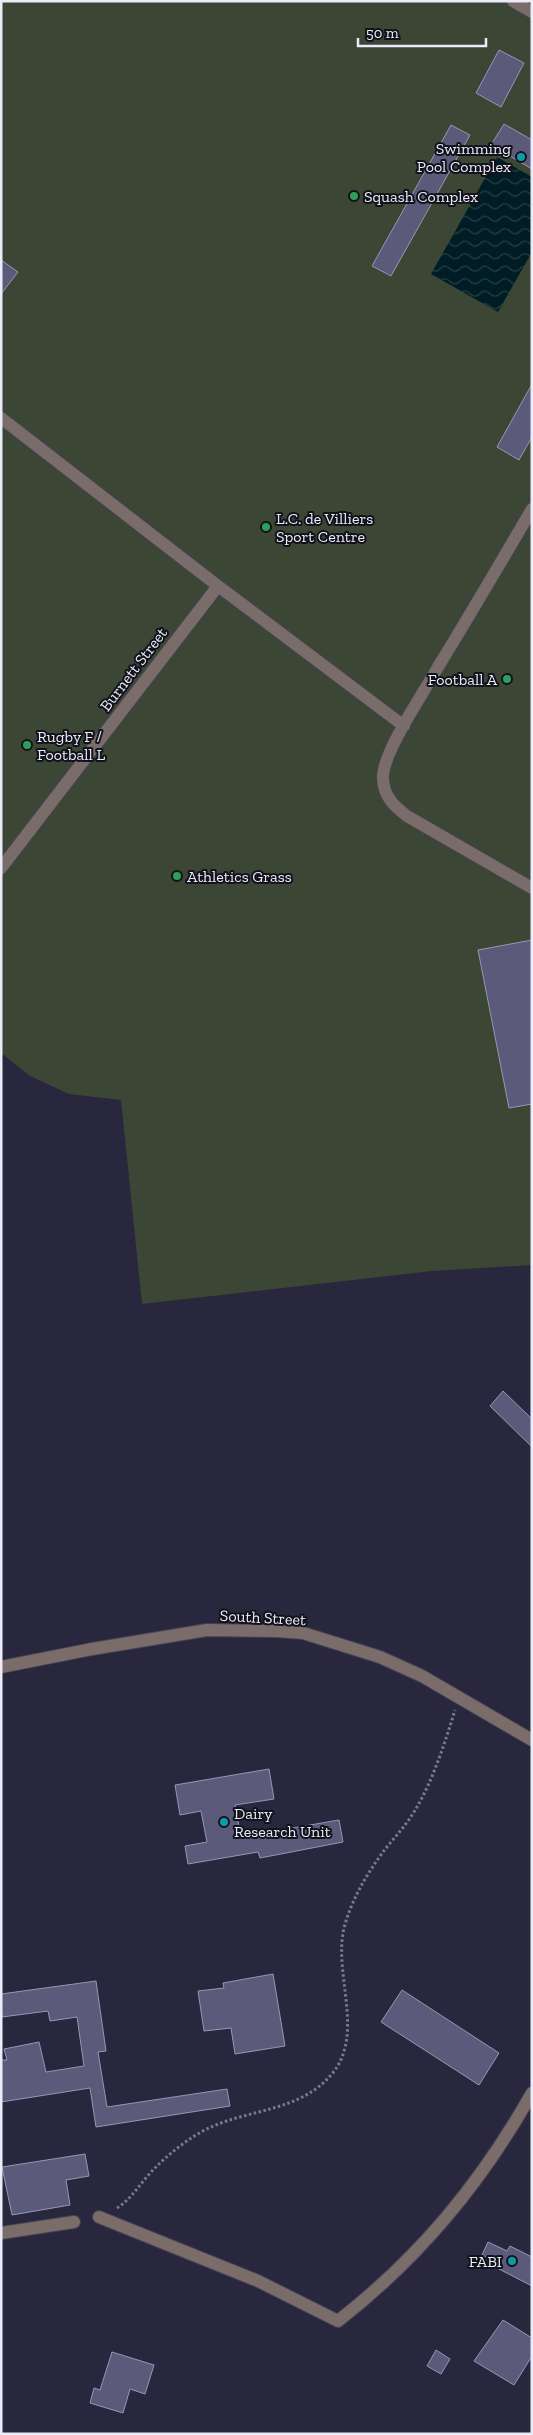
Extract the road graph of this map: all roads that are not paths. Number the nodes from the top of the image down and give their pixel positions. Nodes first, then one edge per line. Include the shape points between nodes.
1 (513, 1) edge
2 (532, 12) edge
3 (1, 418) edge
4 (532, 509) edge
5 (218, 586) junction
6 (404, 726) junction
7 (1, 868) edge
8 (532, 888) edge
9 (1, 1667) edge
10 (532, 1740) edge
11 (532, 2092) edge
12 (99, 2216) road end
13 (74, 2222) dead end
14 (1, 2233) edge

1 - 2 street
3 - 5 street
4 - 6 street
5 - 6 street
5 - 7 street, Burnett Street
6 - 8 street via 382,778 390,803
9 - 10 street, South Street via 207,1630 303,1634 380,1656
11 - 12 street via 480,2176 440,2227 378,2289 338,2321 258,2281
13 - 14 street

